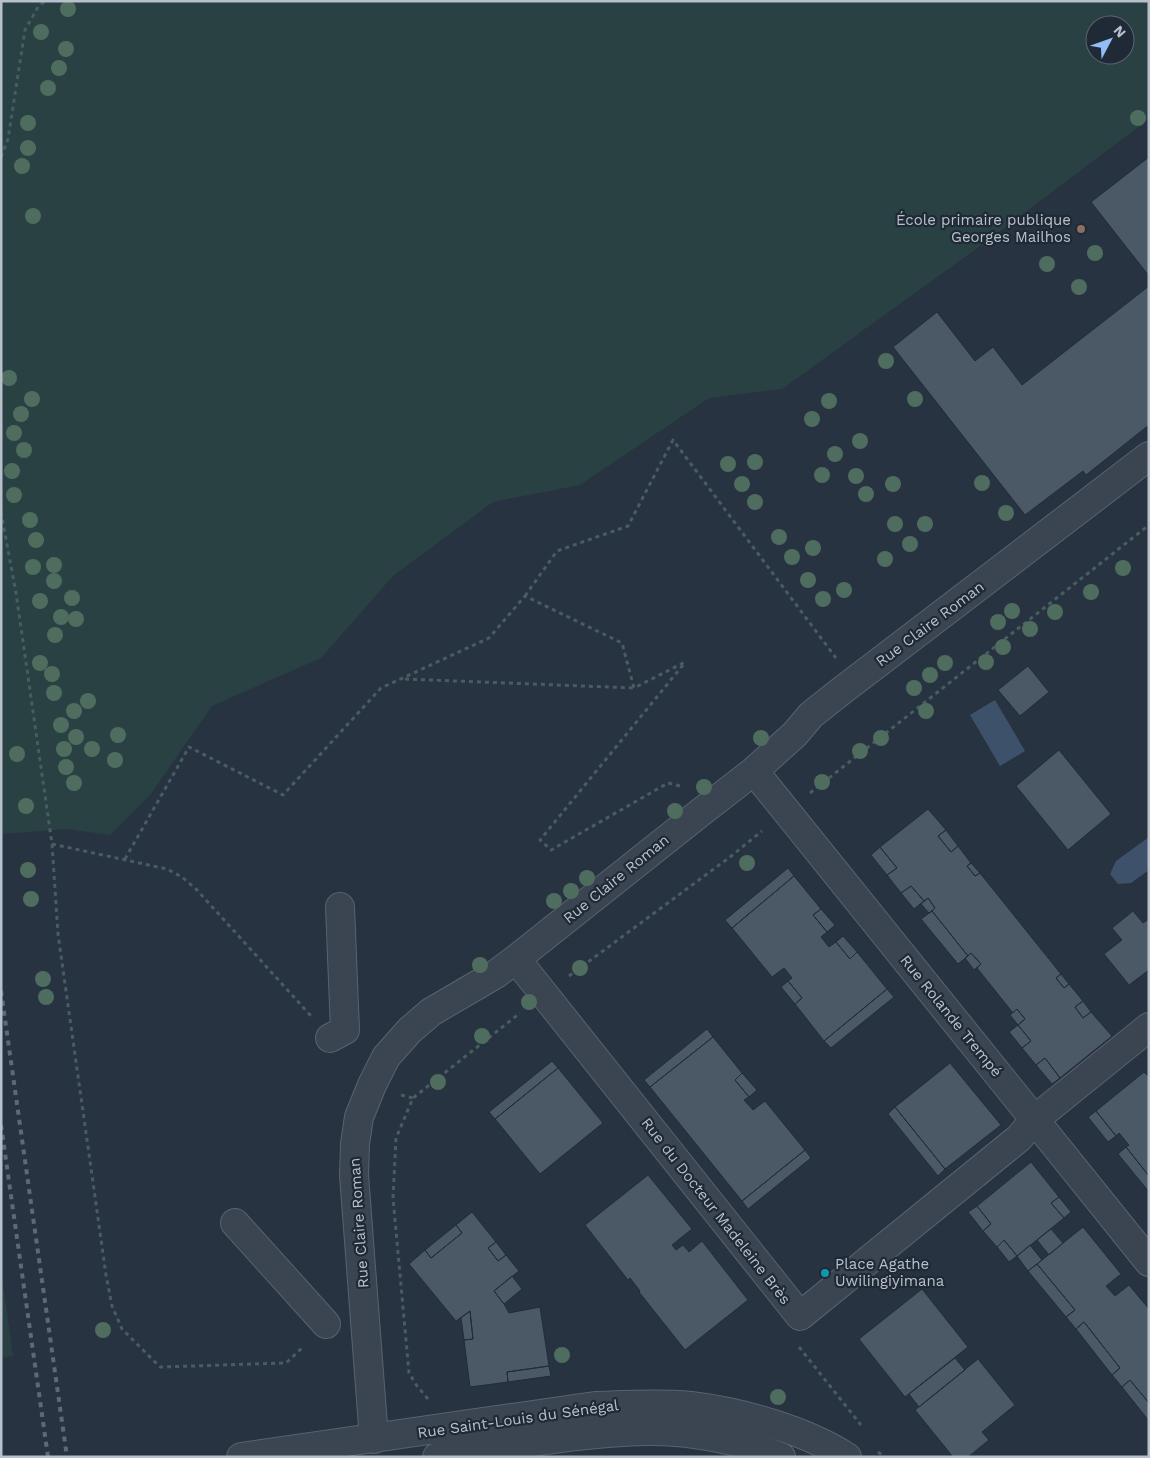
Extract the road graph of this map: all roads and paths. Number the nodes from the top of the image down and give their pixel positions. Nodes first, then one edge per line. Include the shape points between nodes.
1 (45, 1) edge
2 (1, 157) edge
3 (1149, 456) edge
4 (1, 512) edge
5 (1149, 525) edge
6 (525, 596) junction
7 (836, 658) dead end
8 (402, 679) junction
9 (634, 688) junction
10 (754, 771) junction
11 (686, 788) dead end
12 (787, 811) junction
13 (52, 844) junction
14 (125, 858) junction
15 (340, 908) dead end
16 (516, 959) junction
17 (544, 995) junction
18 (1149, 1027) edge
19 (330, 1038) joint
20 (372, 1086) junction
21 (413, 1098) junction
22 (1034, 1120) junction
23 (236, 1224) dead end
24 (1149, 1262) edge
25 (800, 1316) junction
26 (326, 1324) joint
27 (429, 1400) dead end
28 (861, 1425) dead end
29 (374, 1439) junction
30 (241, 1457) edge
31 (437, 1457) edge
32 (781, 1457) edge
33 (848, 1457) edge

1 - 2 path via 25,30 8,139
3 - 10 street, Rue Claire Roman via 811,715
4 - 13 path via 16,592
5 - 12 path
6 - 7 path via 556,551 628,526 674,440
6 - 8 path via 489,638
6 - 9 path via 622,643
8 - 9 path
8 - 14 path via 382,688 283,795 189,747
9 - 11 path via 685,662 540,840 551,850 668,784
10 - 12 street, Rue Rolande Trempé
10 - 16 street, Rue Claire Roman
12 - 17 path
12 - 22 street, Rue Rolande Trempé
13 - 14 path
13 - 26 path via 58,934 106,1275 112,1306 122,1329 160,1367 286,1364
14 - 19 path via 167,869 197,890
15 - 19 street via 344,1030
16 - 17 street, Rue du Docteur Madeleine Brès
16 - 20 street, Rue Claire Roman via 431,1012 410,1030 386,1057
17 - 21 path
17 - 25 street, Rue du Docteur Madeleine Brès
18 - 22 street, Rue du Docteur Madeleine Brès
20 - 21 path
20 - 29 street, Rue Claire Roman via 359,1117 354,1174
21 - 27 path via 396,1138 393,1198 409,1373
22 - 24 street, Rue Rolande Trempé
22 - 25 street, Rue du Docteur Madeleine Brès via 1019,1138
23 - 26 street
25 - 28 path via 797,1345
29 - 30 street, Rue Saint-Louis du Sénégal
29 - 33 street, Rue Saint-Louis du Sénégal via 586,1407 647,1404 692,1406 738,1415 827,1444
31 - 32 street, Rue Saint-Louis du Sénégal via 562,1438 649,1431 724,1439

